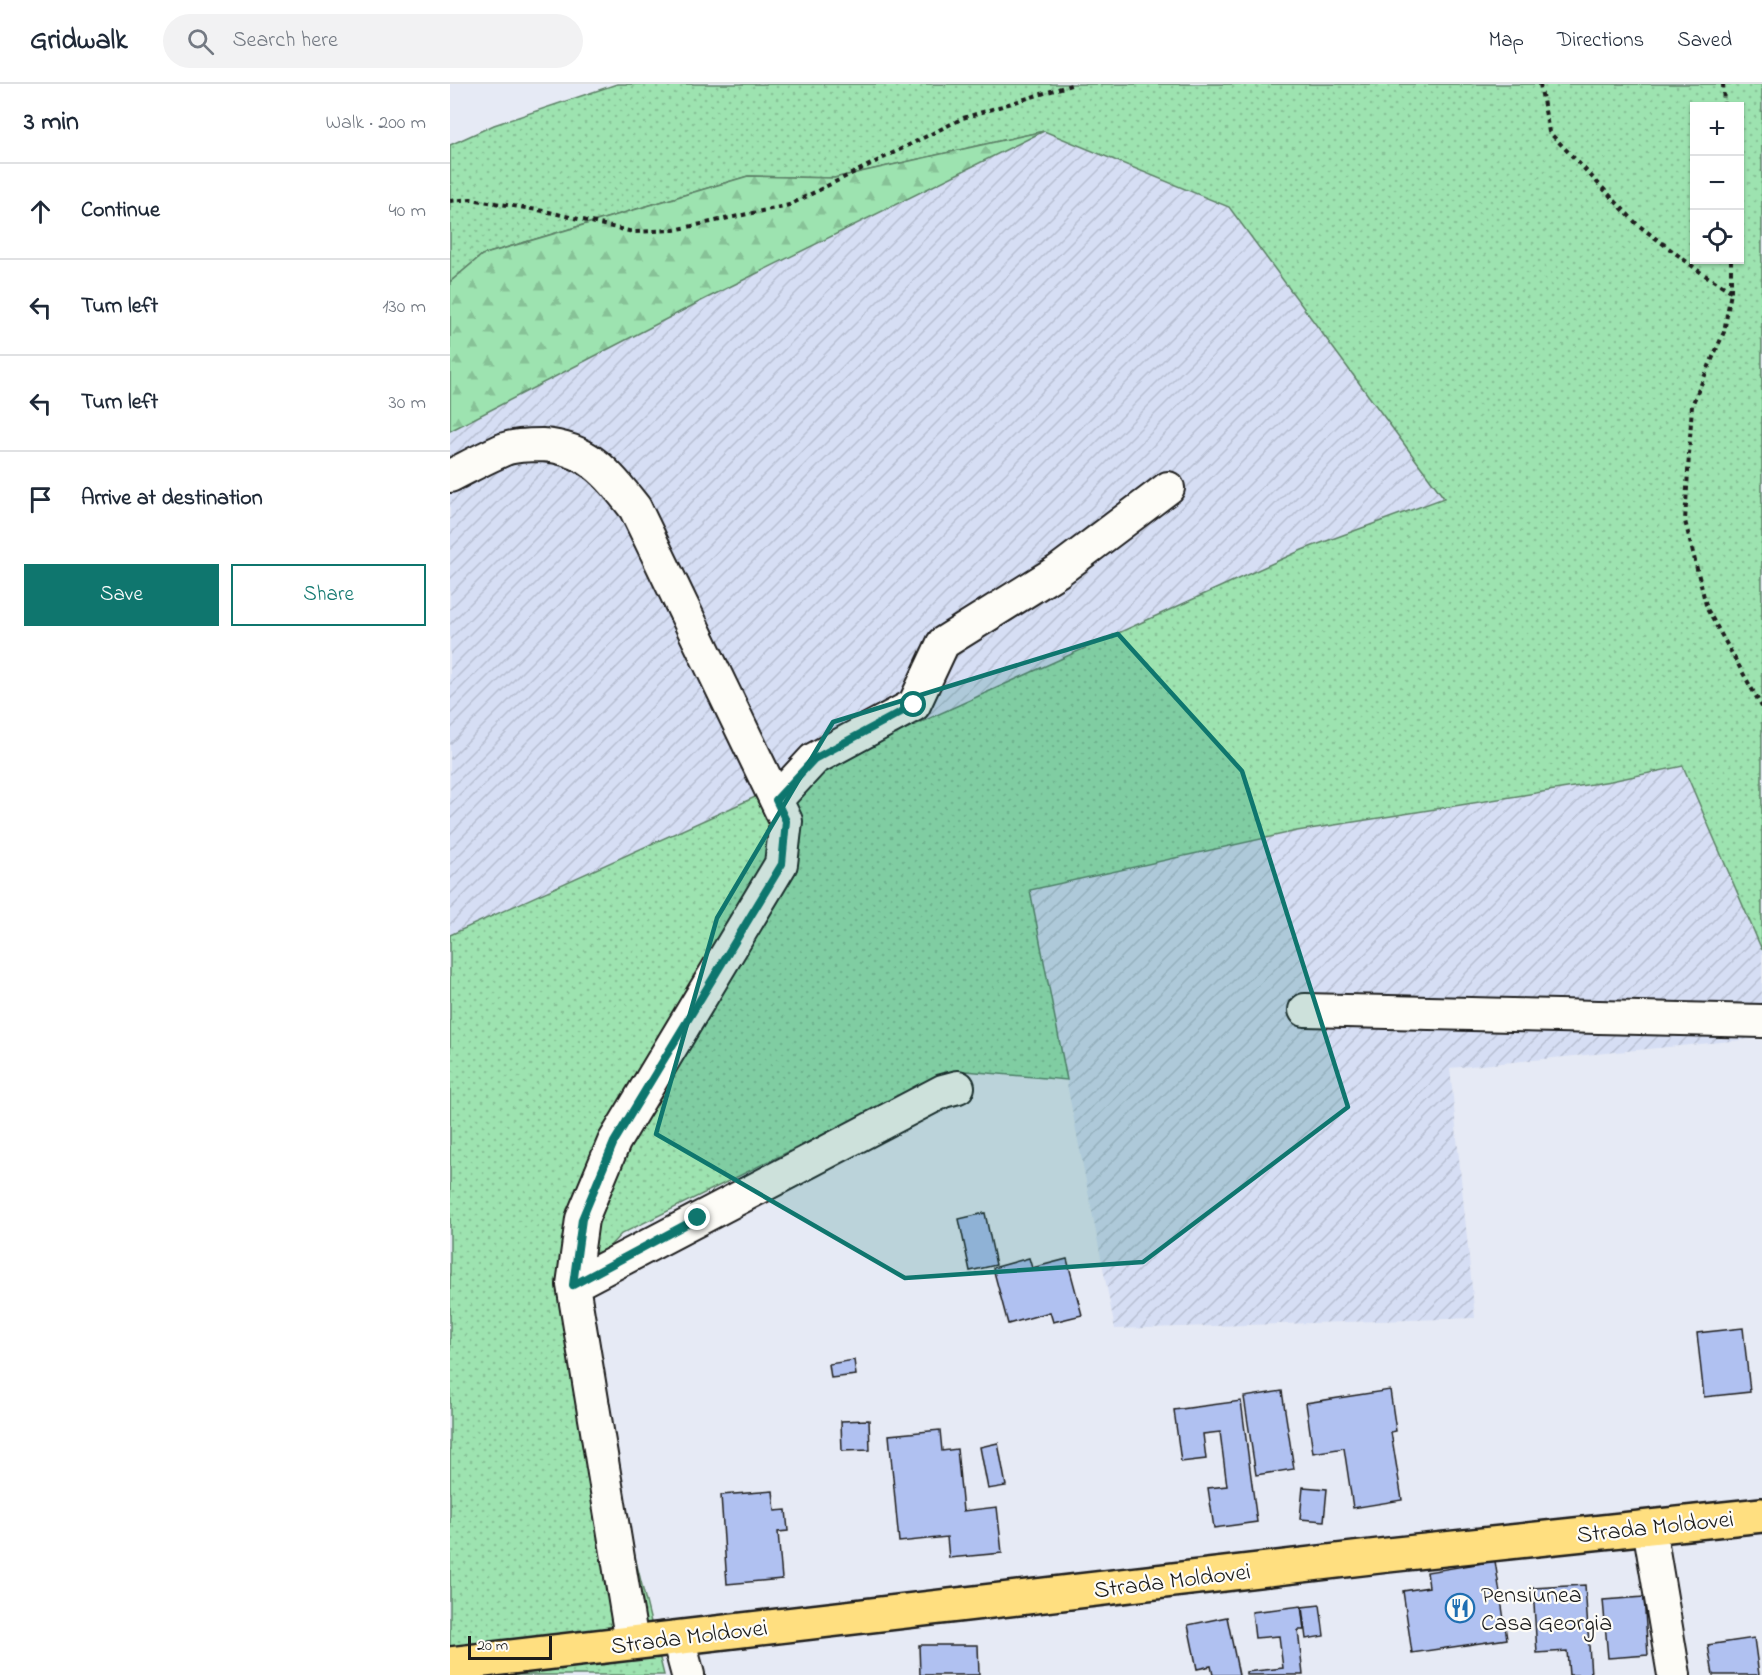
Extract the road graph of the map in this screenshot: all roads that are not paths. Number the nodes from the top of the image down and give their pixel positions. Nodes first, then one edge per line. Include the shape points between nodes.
1 (450, 476) edge
2 (1168, 488) dead end
3 (776, 800) junction
4 (1305, 1010) dead end
5 (1762, 1021) edge
6 (958, 1087) dead end
7 (573, 1285) junction
8 (1762, 1515) edge
9 (1649, 1527) junction
10 (678, 1638) junction
11 (632, 1643) junction
12 (450, 1664) edge
13 (688, 1675) edge
14 (1674, 1675) edge

1 - 3 street via 507,448 533,445 563,446 608,474 635,508
2 - 3 street via 1058,571 943,643 914,705 814,759
3 - 7 street via 786,821 782,864 614,1142 582,1219
4 - 5 street
6 - 7 street via 943,1091
7 - 11 street
8 - 9 main road, Strada Moldovei
9 - 10 main road, Strada Moldovei
9 - 14 street
10 - 11 main road, Strada Moldovei
10 - 13 street
11 - 12 main road, Strada Moldovei

